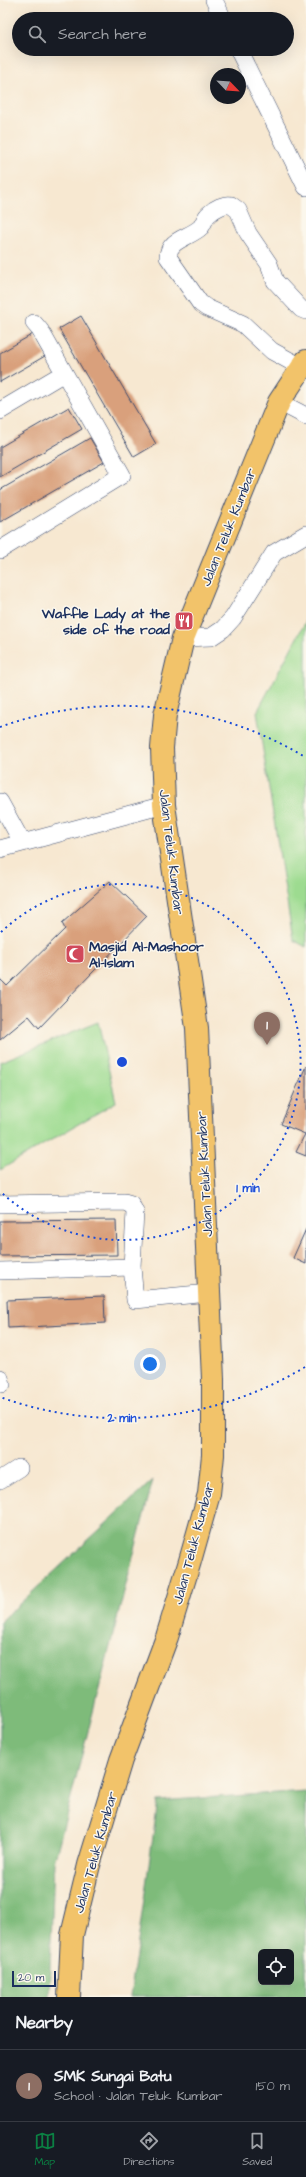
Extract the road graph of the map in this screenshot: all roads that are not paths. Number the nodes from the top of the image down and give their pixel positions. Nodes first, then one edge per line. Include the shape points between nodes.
1 (214, 0) edge
2 (220, 12) edge
3 (241, 56) edge
4 (306, 187) edge
5 (306, 311) edge
6 (34, 323) dead end
7 (304, 364) edge
8 (64, 373) junction
9 (279, 402) junction
10 (0, 411) edge
11 (306, 416) edge
12 (306, 534) edge
13 (0, 550) edge
14 (183, 638) junction
15 (0, 802) edge
16 (164, 805) junction
17 (22, 842) junction
18 (0, 849) edge
19 (0, 1204) edge
20 (132, 1267) junction
21 (0, 1271) edge
22 (209, 1293) junction
23 (19, 1468) dead end
24 (0, 1480) edge
25 (70, 1997) edge

1 - 2 street
3 - 4 street
5 - 7 street via 300,309 275,281 269,264 248,233 238,210 231,204 224,204 208,214 200,228 172,245 168,251 168,258 200,303 244,324 272,351
6 - 8 street
7 - 9 main road, Jalan Teluk Kumbar
8 - 10 street
8 - 13 street via 122,475
9 - 11 street
9 - 14 main road, Jalan Teluk Kumbar
12 - 14 street via 274,553 233,618 223,629 211,637
14 - 16 main road, Jalan Teluk Kumbar via 165,715 162,748
15 - 17 street
16 - 17 street
16 - 22 main road, Jalan Teluk Kumbar via 197,1028
17 - 18 street
19 - 20 street via 131,1204 135,1212
20 - 21 street
20 - 22 street via 135,1300
22 - 25 main road, Jalan Teluk Kumbar via 213,1455 208,1494 167,1637 121,1760 89,1865 72,1935
23 - 24 street

